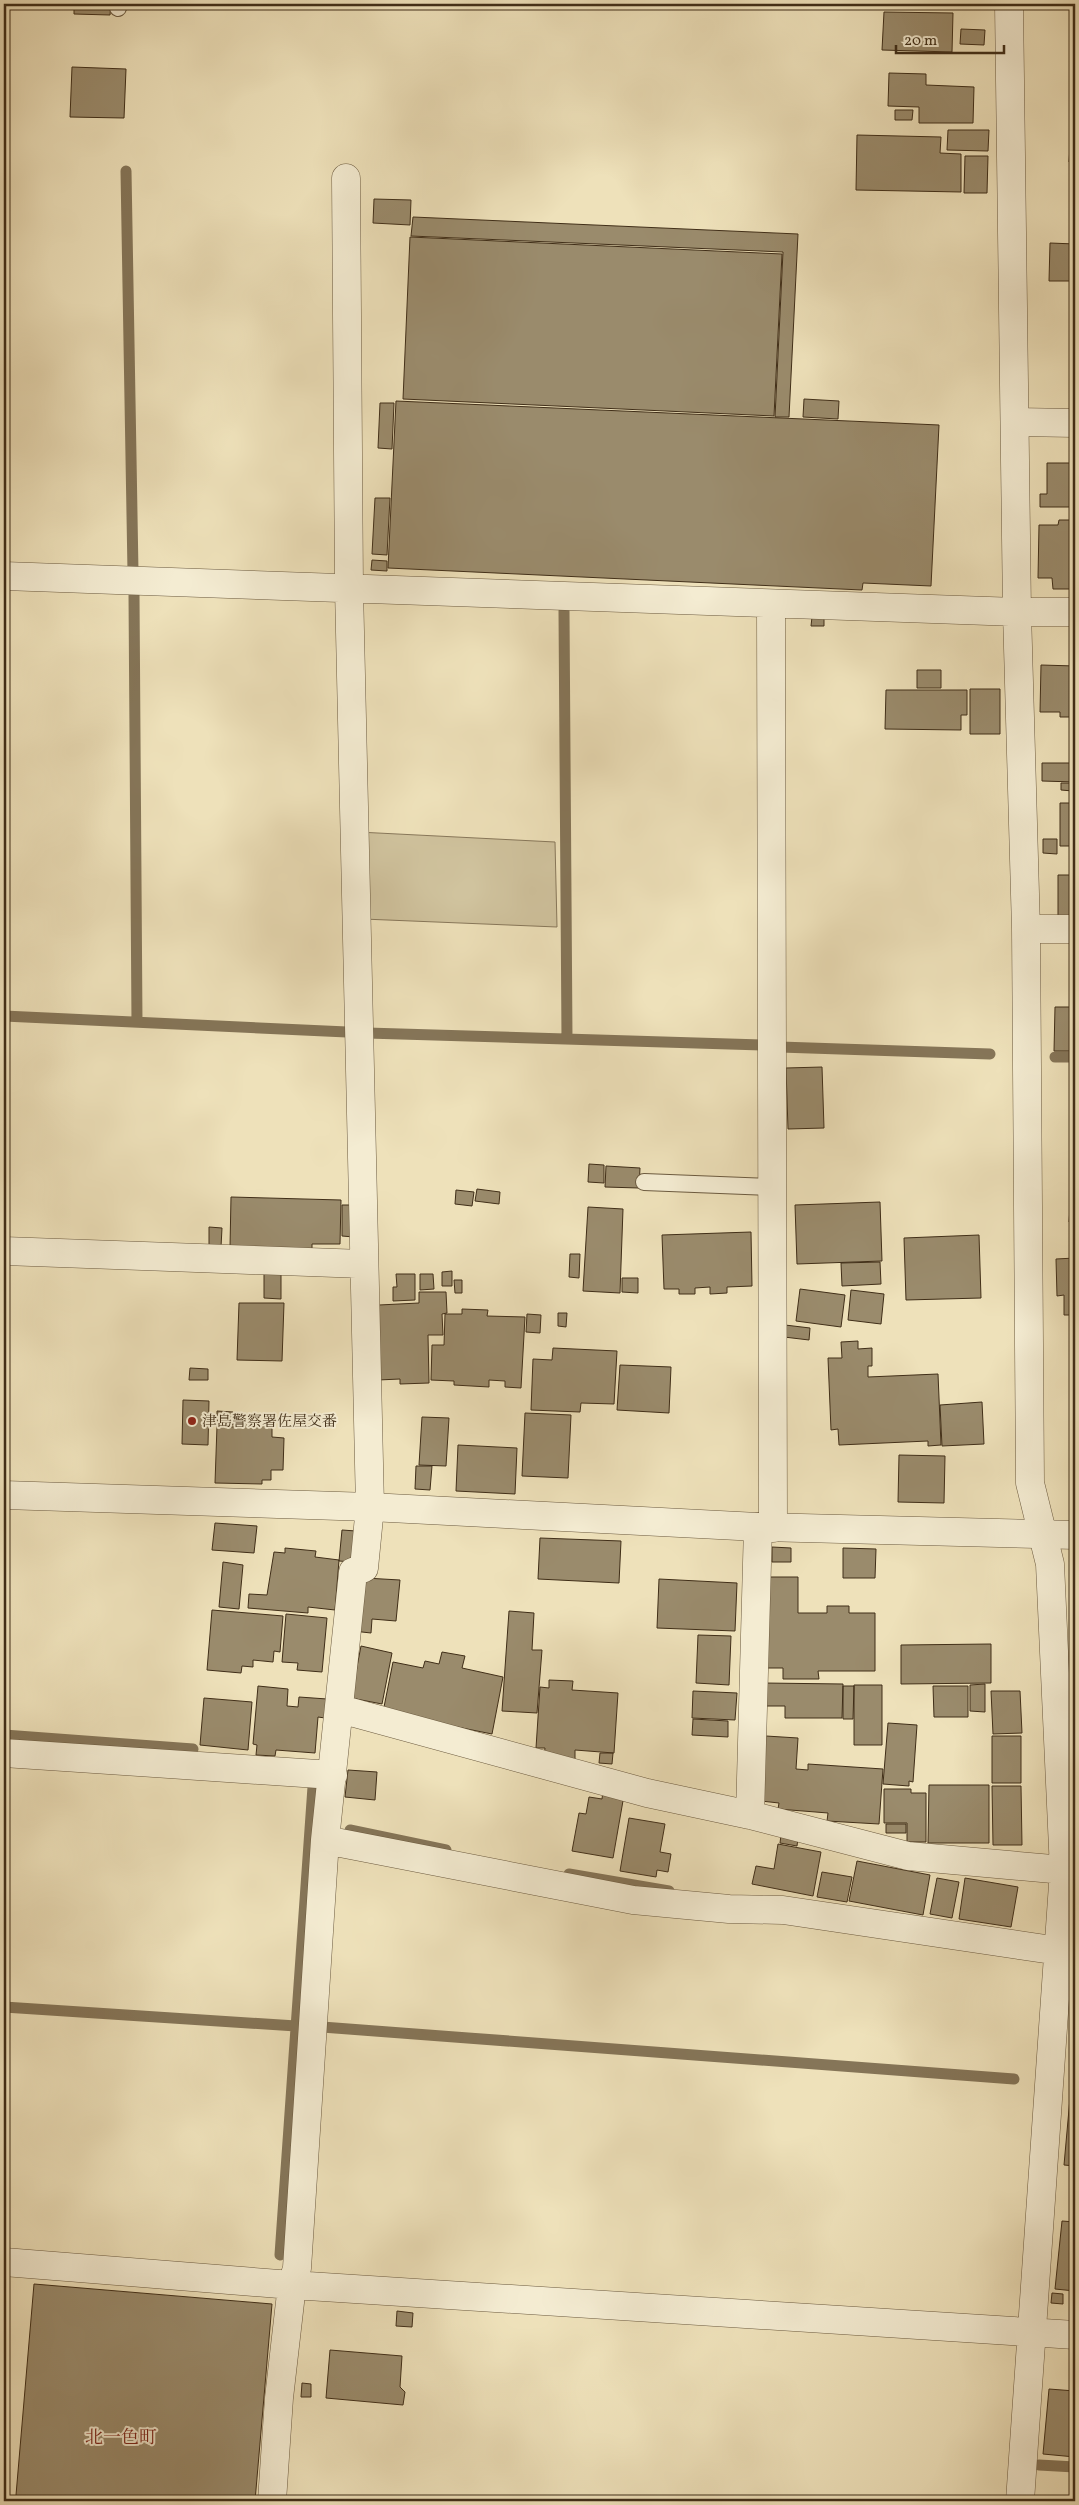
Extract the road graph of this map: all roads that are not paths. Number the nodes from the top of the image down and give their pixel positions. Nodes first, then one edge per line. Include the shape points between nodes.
1 (1009, 4) edge
2 (346, 178) dead end
3 (1015, 422) junction
4 (1075, 423) edge
5 (4, 576) edge
6 (349, 588) junction
7 (771, 604) junction
8 (1017, 612) junction
9 (1075, 612) edge
10 (1026, 929) junction
11 (1075, 929) edge
12 (644, 1182) dead end
13 (772, 1187) junction
14 (4, 1251) edge
15 (363, 1264) junction
16 (4, 1495) edge
17 (370, 1508) junction
18 (765, 1527) junction
19 (1043, 1534) junction
20 (1075, 1536) edge
21 (340, 1709) junction
22 (4, 1753) edge
23 (333, 1775) junction
24 (750, 1815) junction
25 (325, 1840) junction
26 (1070, 1871) edge
27 (1059, 1952) junction
28 (4, 2262) edge
29 (292, 2285) junction
30 (1031, 2332) junction
31 (1075, 2335) edge
32 (272, 2501) edge
33 (1020, 2501) edge

1 - 3 street
2 - 6 street
3 - 4 street
3 - 8 street
5 - 6 street
6 - 7 street
6 - 15 street
7 - 8 street
7 - 13 street
8 - 9 street
8 - 10 street
10 - 11 street
10 - 19 street via 1030,1483
12 - 13 lane
13 - 18 street
14 - 15 street
15 - 17 street
16 - 17 street
17 - 18 street
17 - 21 street via 364,1568 353,1572
18 - 19 street
18 - 24 street
19 - 20 street
19 - 26 street via 1050,1564
21 - 23 street
21 - 24 street via 647,1792
22 - 23 street
23 - 25 street
24 - 26 street via 908,1856
25 - 27 street via 633,1900 729,1910 783,1910
25 - 29 street via 297,2268
26 - 27 street
27 - 30 street
28 - 29 street
29 - 30 street
29 - 32 street via 279,2398
30 - 31 street
30 - 33 street

